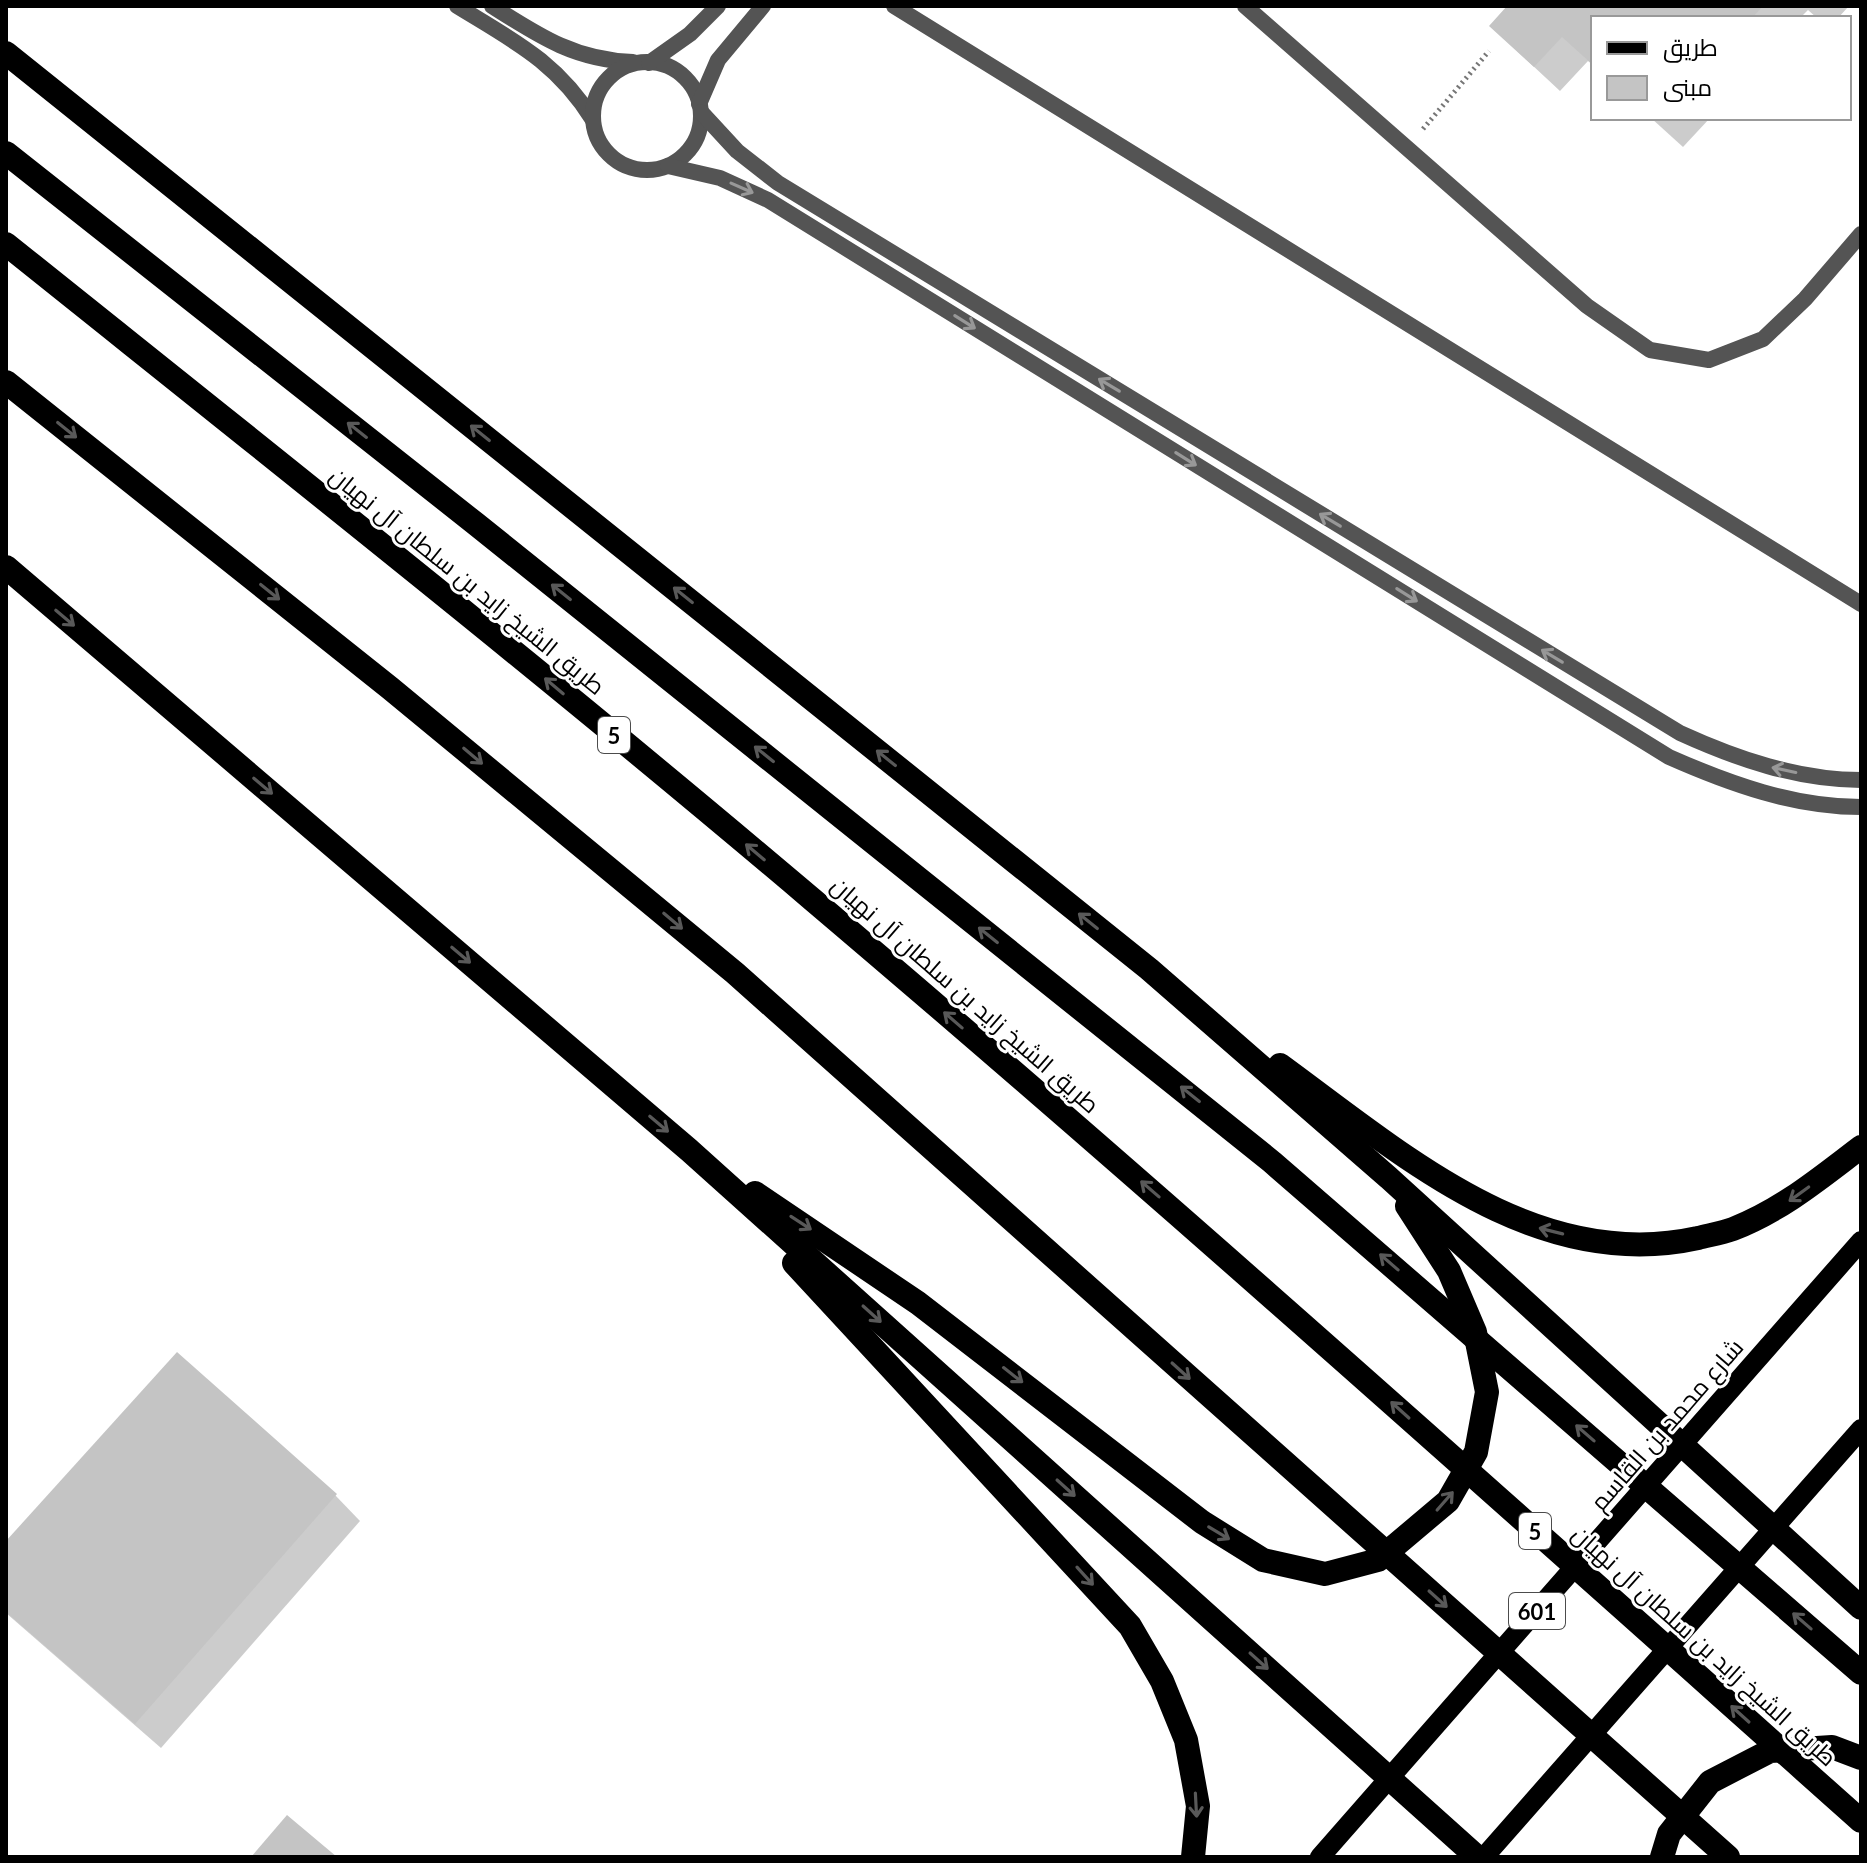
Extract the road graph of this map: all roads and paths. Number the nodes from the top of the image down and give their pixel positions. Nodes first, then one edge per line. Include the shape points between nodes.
1 (457, 6) edge
2 (492, 6) edge
3 (718, 6) edge
4 (763, 6) edge
5 (894, 6) edge
6 (1245, 6) edge
7 (1489, 51) dead end
8 (6, 53) edge
9 (646, 62) junction
10 (700, 108) junction
11 (593, 120) junction
12 (1407, 148) junction
13 (6, 153) edge
14 (668, 166) junction
15 (1861, 234) edge
16 (6, 244) edge
17 (6, 382) edge
18 (6, 567) edge
19 (1861, 604) edge
20 (1861, 780) edge
21 (1861, 807) edge
22 (1149, 969) junction
23 (1861, 1147) edge
24 (689, 1150) junction
25 (1389, 1178) junction
26 (1861, 1241) edge
27 (1861, 1429) edge
28 (1683, 1444) junction
29 (1772, 1527) junction
30 (1861, 1608) edge
31 (1861, 1673) edge
32 (1861, 1758) edge
33 (1391, 1779) junction
34 (1861, 1821) edge
35 (1193, 1857) edge
36 (1320, 1857) edge
37 (1477, 1857) edge
38 (1484, 1857) edge
39 (1662, 1857) edge
40 (1728, 1857) edge

1 - 11 street via 551,67
2 - 9 street via 564,48 603,59
3 - 9 street via 690,34
4 - 10 street via 718,60
5 - 19 street
6 - 12 street
7 - 12 path
22 -> 8 highway
9 - 10 street via 660,63 688,81
9 - 11 street via 619,70 601,87
10 - 14 street via 693,145
20 -> 10 street via 1764,766 1680,733 778,183 737,151
11 - 14 street via 597,137 619,162 635,169
12 - 15 street via 1587,306 1650,350 1709,360 1763,339
31 -> 13 highway via 1272,1162
14 -> 21 street via 720,178 768,200 1669,757 1758,792
34 -> 16 highway, طريق الشيخ زايد بن سلطان آل نهيان / 5 via 1209,1240 786,877 424,578
17 -> 40 highway via 390,688 735,973
18 -> 24 highway
23 -> 22 highway via 1781,1207 1731,1230 1666,1245 1570,1236 1531,1226 1471,1198
22 - 25 highway
24 -> 25 highway via 918,1303 1202,1522 1263,1560 1325,1574 1378,1560 1448,1501 1476,1452 1487,1392 1475,1332 1449,1271
24 -> 33 highway
24 -> 35 highway via 1130,1626 1162,1681 1186,1740 1198,1806
25 - 28 highway
26 - 28 main road, شارع محمد بن القاسم / 601
27 - 29 main road
28 - 29 highway
28 - 33 main road, شارع محمد بن القاسم / 601
29 - 30 highway
29 - 38 main road
32 - 39 highway via 1832,1747 1770,1751 1710,1782 1669,1834
33 - 36 main road, شارع محمد بن القاسم / 601
33 - 37 highway

